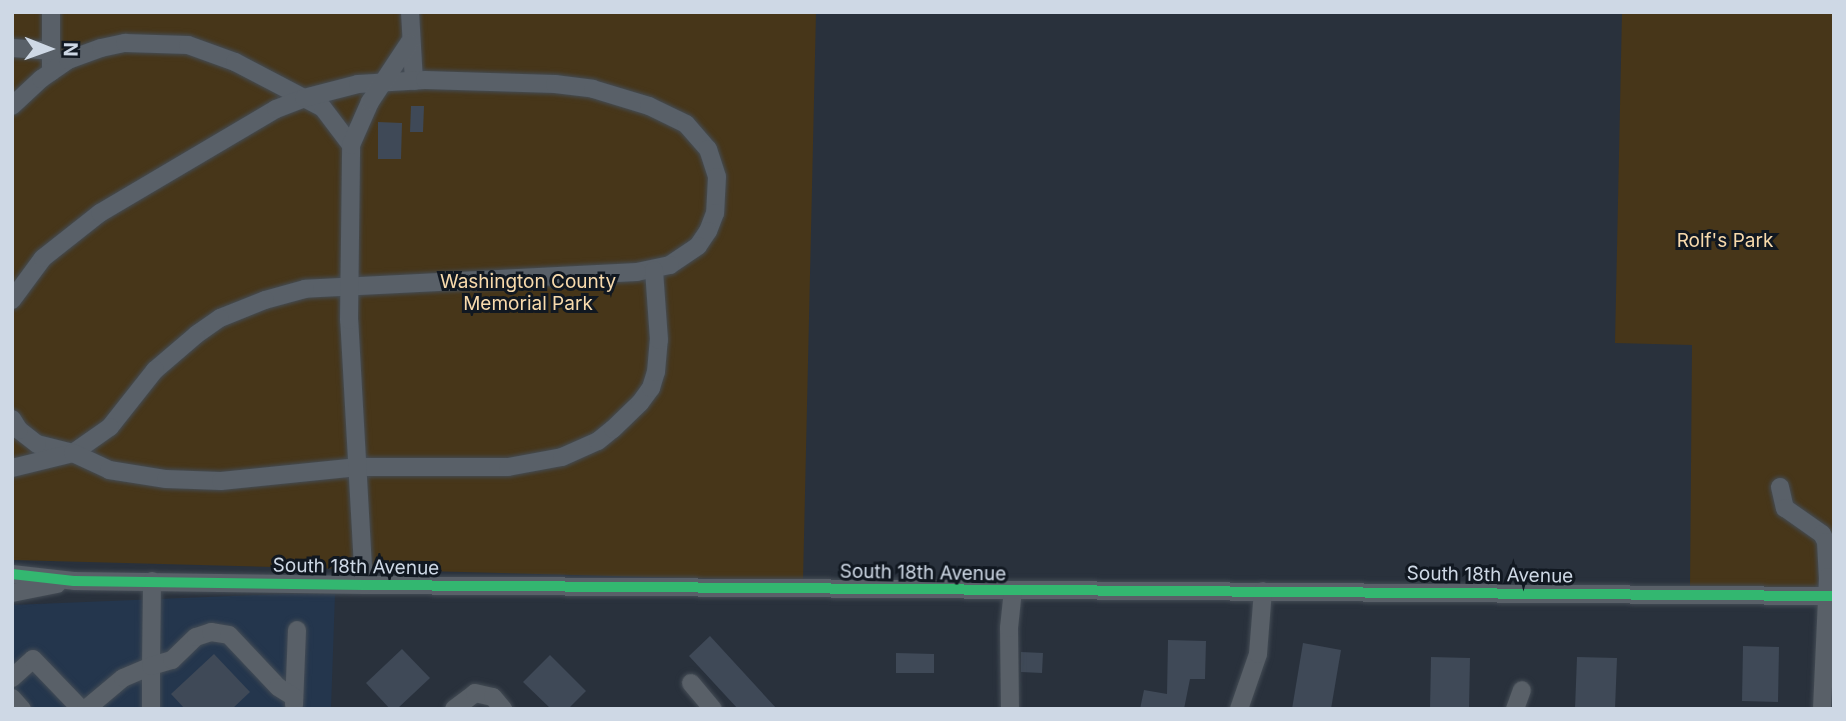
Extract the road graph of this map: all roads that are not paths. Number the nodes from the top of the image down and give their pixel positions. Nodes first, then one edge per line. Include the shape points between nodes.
1 (51, 12) edge
2 (410, 12) edge
3 (410, 43) junction
4 (12, 48) edge
5 (51, 51) junction
6 (51, 72) junction
7 (414, 80) junction
8 (384, 82) junction
9 (304, 98) junction
10 (12, 106) edge
11 (351, 145) junction
12 (654, 270) junction
13 (349, 285) junction
14 (12, 300) edge
15 (12, 419) edge
16 (73, 453) junction
17 (358, 467) junction
18 (12, 468) edge
19 (1780, 487) dead end
20 (12, 574) edge
21 (74, 581) junction
22 (152, 581) junction
23 (363, 584) junction
24 (1263, 591) junction
25 (1013, 592) junction
26 (12, 593) edge
27 (1831, 596) edge
28 (297, 630) dead end
29 (151, 666) junction
30 (12, 678) edge
31 (691, 683) dead end
32 (1522, 690) dead end
33 (12, 698) edge
34 (291, 704) edge
35 (1826, 707) edge
36 (22, 709) edge
37 (83, 709) edge
38 (151, 709) edge
39 (454, 709) edge
40 (503, 709) edge
41 (713, 709) edge
42 (1010, 709) edge
43 (1239, 709) edge
44 (1515, 709) edge

1 - 5 street
2 - 3 street
3 - 7 street
3 - 8 street
4 - 5 street
5 - 6 street
6 - 9 street via 68,60 125,43 188,45 235,62
6 - 10 street
7 - 8 street
7 - 12 street via 576,86 649,106 685,124 708,149 713,163 718,194 715,213 698,246
8 - 9 street
8 - 11 street via 360,119
9 - 11 street via 323,108
9 - 14 street via 190,158 80,226 43,258
11 - 13 street
12 - 13 street
12 - 17 street via 659,320 656,372 640,404 598,440 562,457 508,467
13 - 16 street via 305,289 220,318 172,354 110,427
13 - 17 street
15 - 16 street via 29,440
16 - 17 street via 109,470 181,480 242,480
16 - 18 street
17 - 23 street
19 - 27 street via 1785,508 1822,534 1826,542
20 - 21 street, South 18th Avenue
21 - 22 street, South 18th Avenue
21 - 26 street, South 18th Avenue
22 - 23 street, South 18th Avenue
22 - 29 street
23 - 25 street, South 18th Avenue
24 - 25 street, South 18th Avenue
24 - 27 street, South 18th Avenue
24 - 43 street via 1258,654
25 - 42 street
27 - 35 street
28 - 34 street
29 - 34 street via 172,660 204,633 220,632 229,635
29 - 37 street via 123,678
29 - 38 street
30 - 37 street via 33,659
31 - 41 street
32 - 44 street
33 - 36 street
39 - 40 street via 475,693 493,697

